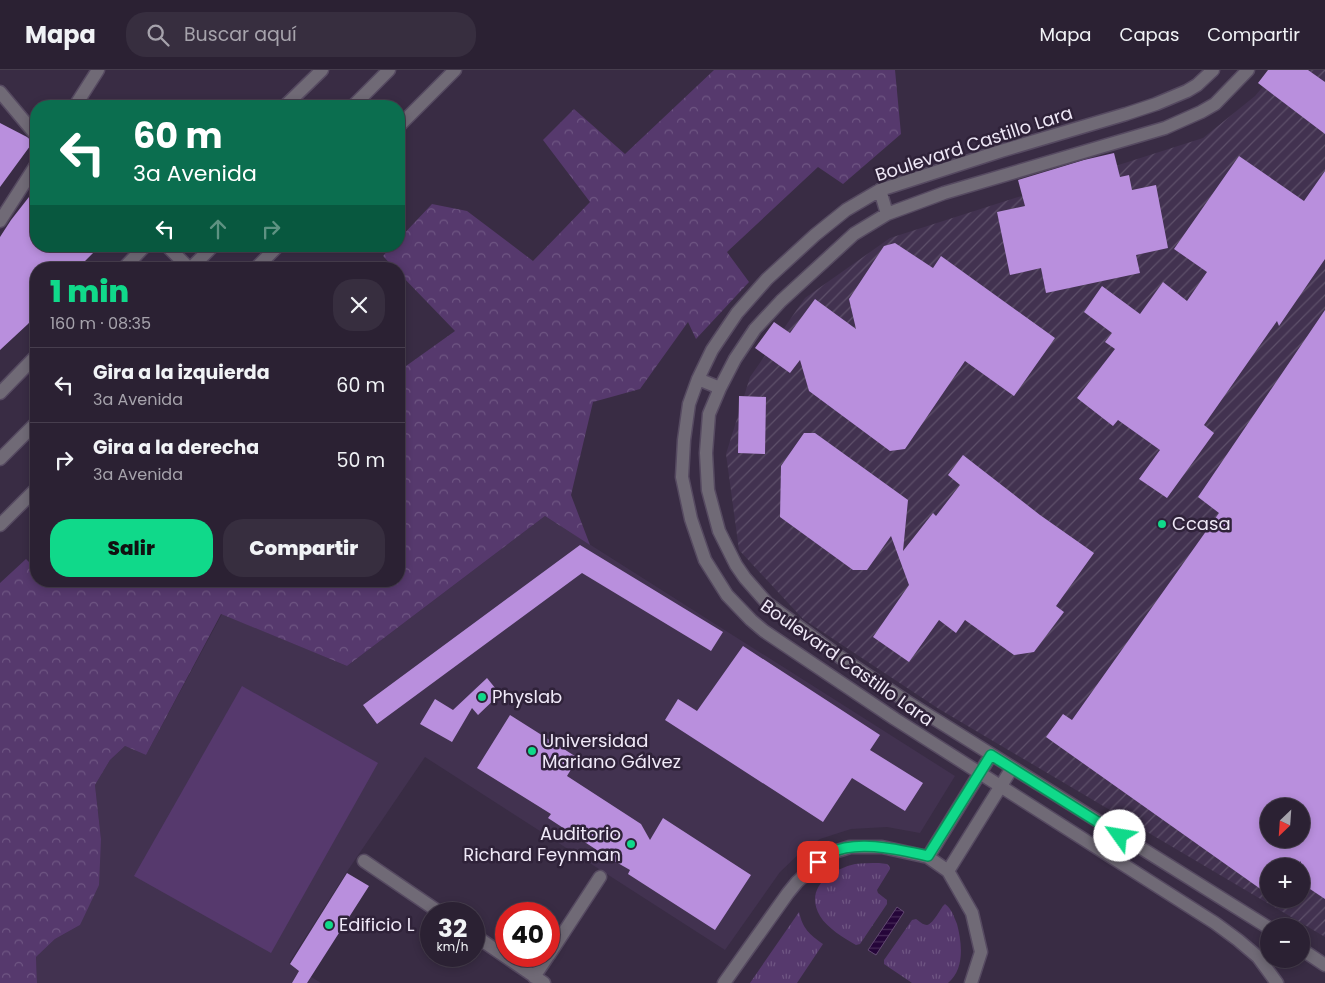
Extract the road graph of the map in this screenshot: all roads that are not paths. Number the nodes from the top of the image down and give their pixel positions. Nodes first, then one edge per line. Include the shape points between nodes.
1 (98, 70) edge
2 (322, 70) edge
3 (389, 70) edge
4 (455, 70) edge
5 (1213, 70) edge
6 (1248, 70) edge
7 (0, 92) edge
8 (79, 100) edge
9 (292, 100) edge
10 (359, 100) edge
11 (405, 120) edge
12 (30, 128) edge
13 (30, 175) edge
14 (880, 190) junction
15 (887, 214) junction
16 (0, 221) edge
17 (139, 252) edge
18 (173, 252) edge
19 (207, 252) edge
20 (272, 252) edge
21 (130, 262) edge
22 (183, 262) edge
23 (197, 262) edge
24 (263, 262) edge
25 (30, 362) edge
26 (698, 379) junction
27 (720, 388) junction
28 (0, 393) edge
29 (30, 429) edge
30 (0, 459) edge
31 (30, 495) edge
32 (0, 525) edge
33 (767, 603) junction
34 (751, 620) junction
35 (840, 657) junction
36 (829, 675) junction
37 (906, 700) junction
38 (895, 719) junction
39 (991, 755) junction
40 (1012, 768) junction
41 (980, 773) junction
42 (1001, 786) junction
43 (1120, 836) junction
44 (1108, 855) junction
45 (928, 856) junction
46 (364, 861) dead end
47 (948, 870) junction
48 (600, 877) dead end
49 (424, 902) edge
50 (1260, 922) edge
51 (560, 938) edge
52 (485, 943) edge
53 (1310, 955) edge
54 (1325, 965) edge
55 (544, 967) edge
56 (539, 980) edge
57 (724, 983) edge
58 (971, 983) edge
59 (1277, 983) edge

1 - 8 street
2 - 9 street
3 - 10 street
4 - 11 street
5 - 14 street, Boulevard Castillo Lara via 1192,88 1156,104
6 - 15 street, Boulevard Castillo Lara via 1214,104 1165,128 944,193
7 - 12 street
13 - 16 street
14 - 15 street
14 - 26 street, Boulevard Castillo Lara via 815,234 766,279 737,313 712,350
15 - 27 street, Boulevard Castillo Lara via 854,234 781,301 755,329 734,359
17 - 21 street
18 - 22 street
19 - 23 street
20 - 24 street
25 - 28 street
26 - 27 street
26 - 34 street, Boulevard Castillo Lara via 689,404 682,458 682,477 691,519 705,560 727,595
27 - 33 street, Boulevard Castillo Lara via 709,414 708,490 719,531 736,565
29 - 30 street
31 - 32 street
33 - 34 street
33 - 35 street, Boulevard Castillo Lara
34 - 36 street, Boulevard Castillo Lara
35 - 36 street
35 - 37 street, Boulevard Castillo Lara
36 - 38 street, Boulevard Castillo Lara
37 - 38 street
37 - 39 street, Boulevard Castillo Lara
38 - 41 street, Boulevard Castillo Lara
39 - 40 street, Boulevard Castillo Lara
39 - 41 street
40 - 42 street
40 - 43 street, Boulevard Castillo Lara
41 - 42 street, Boulevard Castillo Lara
41 - 45 street
42 - 44 street, Boulevard Castillo Lara
42 - 47 street
43 - 44 street
43 - 50 street, Boulevard Castillo Lara
44 - 59 street, Boulevard Castillo Lara via 1238,940 1258,957
45 - 47 street
45 - 57 street via 882,846 850,847 831,853 797,882
46 - 49 street
47 - 58 street via 972,912 981,952
48 - 51 street
52 - 56 street
53 - 54 street
55 - 56 street

